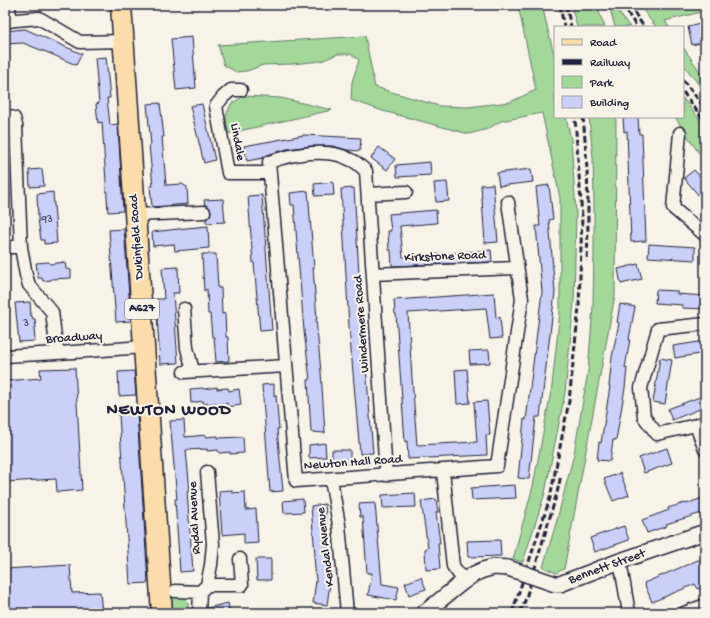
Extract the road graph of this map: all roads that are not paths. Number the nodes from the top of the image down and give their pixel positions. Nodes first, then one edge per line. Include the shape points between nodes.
1 (9, 5) edge
2 (121, 5) edge
3 (7, 21) edge
4 (124, 41) junction
5 (241, 90) dead end
6 (5, 115) edge
7 (680, 133) dead end
8 (270, 173) junction
9 (406, 192) dead end
10 (368, 194) junction
11 (508, 202) dead end
12 (204, 212) dead end
13 (135, 215) junction
14 (705, 235) edge
15 (5, 247) edge
16 (21, 247) junction
17 (517, 268) junction
18 (373, 274) junction
19 (184, 309) dead end
20 (705, 324) edge
21 (144, 347) junction
22 (57, 353) junction
23 (5, 356) edge
24 (286, 366) junction
25 (700, 423) edge
26 (705, 450) edge
27 (443, 470) junction
28 (207, 472) dead end
29 (386, 475) junction
30 (331, 479) junction
31 (705, 532) edge
32 (240, 559) dead end
33 (620, 561) junction
34 (464, 581) junction
35 (204, 589) junction
36 (175, 591) dead end
37 (705, 605) edge
38 (162, 613) edge
39 (199, 613) edge
40 (348, 613) edge
41 (424, 613) edge
42 (629, 613) edge
43 (684, 613) edge

1 - 3 street
2 - 4 main road, Dukinfield Road / A627
3 - 4 street via 39,18 80,42
4 - 13 main road, Dukinfield Road / A627
5 - 8 street, Lindale via 231,90 216,106 228,173
6 - 16 street via 14,118 16,125
7 - 14 street via 673,208
8 - 10 street, Windermere Road via 269,162 298,154 339,155 352,160 366,171
8 - 24 street, Newton Hall Road
9 - 10 street
10 - 18 street, Windermere Road
11 - 17 street, Newton Hall Road
12 - 13 street
13 - 21 main road, Dukinfield Road / A627
15 - 16 street
16 - 22 street via 29,285 52,312
17 - 18 street, Kirkstone Road
17 - 27 street, Newton Hall Road via 522,299 497,466
18 - 29 street, Windermere Road
19 - 24 street via 188,371
20 - 25 street via 658,329 641,388 644,417 657,434
21 - 22 street, Broadway
21 - 38 main road, Dukinfield Road / A627
22 - 23 street, Broadway
24 - 30 street, Newton Hall Road via 296,481
25 - 26 street
27 - 29 street, Newton Hall Road
27 - 34 street via 453,566
28 - 35 street, Rydal Avenue via 213,544 211,566
29 - 30 street, Newton Hall Road
30 - 40 street, Kendal Avenue via 339,525
31 - 33 street, Bennett Street
32 - 35 street via 242,585
33 - 34 street, Bennett Street, bridge via 560,584 508,568 494,567
33 - 42 street
34 - 41 street
35 - 36 street
35 - 39 street, Rydal Avenue
37 - 43 street

